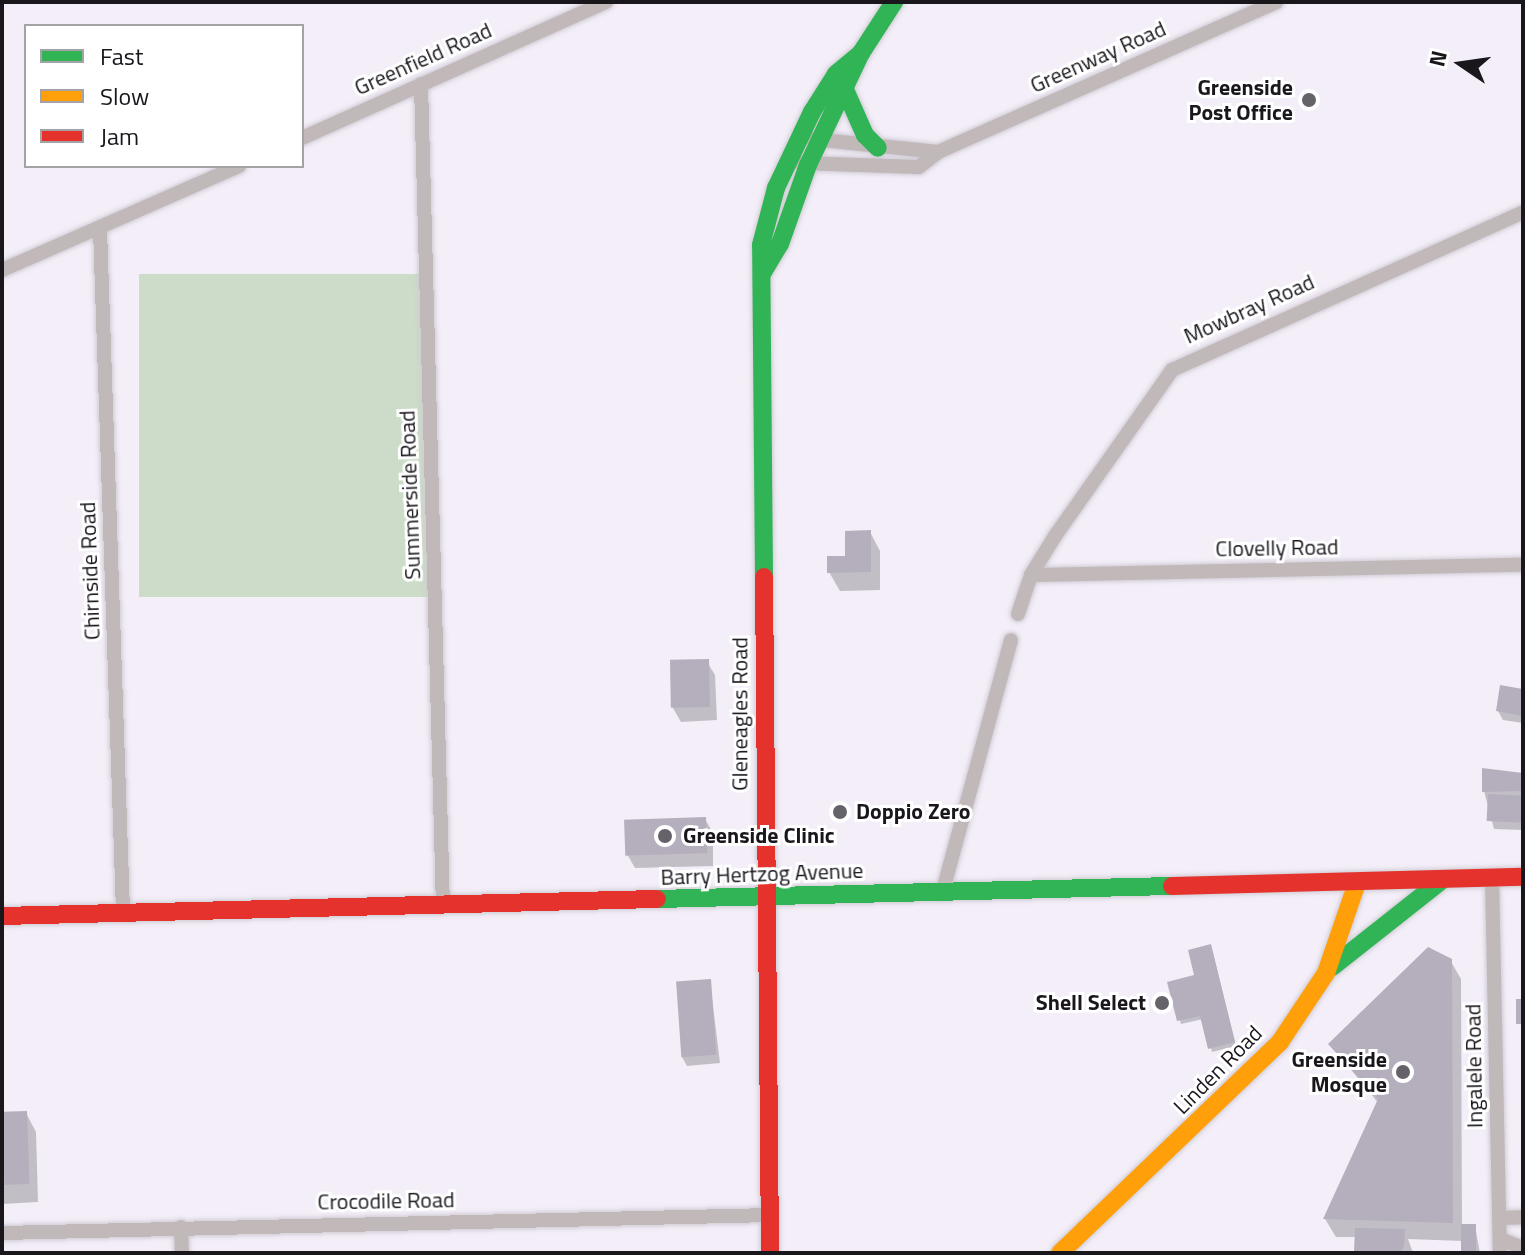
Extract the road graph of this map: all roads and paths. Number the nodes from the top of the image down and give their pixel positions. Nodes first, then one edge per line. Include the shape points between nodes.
1 (606, 2) edge
2 (894, 2) edge
3 (1276, 2) edge
4 (861, 53) junction
5 (421, 84) junction
6 (846, 92) junction
7 (799, 136) junction
8 (304, 137) edge
9 (820, 141) junction
10 (878, 148) junction
11 (938, 152) junction
12 (788, 159) junction
13 (808, 165) junction
14 (235, 168) edge
15 (1523, 212) edge
16 (100, 229) junction
17 (2, 270) edge
18 (763, 272) junction
19 (1523, 565) edge
20 (1031, 575) junction
21 (1018, 614) dead end
22 (1011, 640) dead end
23 (1523, 877) edge
24 (1492, 878) junction
25 (1442, 880) junction
26 (1357, 883) junction
27 (942, 894) junction
28 (765, 898) junction
29 (443, 905) junction
30 (123, 912) junction
31 (2, 916) edge
32 (1326, 973) junction
33 (770, 1215) junction
34 (1523, 1217) edge
35 (1499, 1218) junction
36 (181, 1227) junction
37 (2, 1233) edge
38 (1500, 1246) edge
39 (1523, 1248) edge
40 (182, 1253) edge
41 (770, 1253) edge
42 (1060, 1253) edge

1 - 5 street, Greenfield Road
2 - 4 main road, Gleneagles Road
3 - 11 street, Greenway Road
4 - 6 main road, Gleneagles Road
4 - 7 main road, Gleneagles Road via 836,74
5 - 8 street, Greenfield Road
5 - 29 street, Summerside Road
6 - 9 main road, Gleneagles Road
6 - 10 main road via 865,135
7 - 9 street, Greenway Road
7 - 12 main road, Gleneagles Road
9 - 10 street, Greenway Road
9 - 13 main road, Gleneagles Road
10 - 11 street, Greenway Road
11 - 13 street, Greenway Road via 919,167
12 - 13 street, Greenway Road
12 - 18 main road, Gleneagles Road via 762,230
13 - 18 main road, Gleneagles Road via 780,244
14 - 16 street
15 - 20 street, Mowbray Road via 1172,370
16 - 17 street
16 - 30 street, Chirnside Road
18 - 28 main road, Gleneagles Road
19 - 20 street, Clovelly Road
20 - 21 street, Mowbray Road
22 - 27 street
23 - 24 main road, Barry Hertzog Avenue
24 - 25 main road, Barry Hertzog Avenue
24 - 35 street, Ingalele Road
25 - 26 main road, Barry Hertzog Avenue
25 - 32 main road
26 - 27 main road, Barry Hertzog Avenue
26 - 32 main road, Linden Road
27 - 28 main road, Barry Hertzog Avenue
28 - 29 main road, Barry Hertzog Avenue
28 - 33 main road, Gleneagles Road
29 - 30 main road, Barry Hertzog Avenue
30 - 31 main road, Barry Hertzog Avenue
32 - 42 main road, Linden Road via 1261,1065
33 - 36 street, Crocodile Road
33 - 41 main road, Gleneagles Road
34 - 35 street
35 - 38 street, Ingalele Road
36 - 37 street, Crocodile Road
36 - 40 street
38 - 39 street

